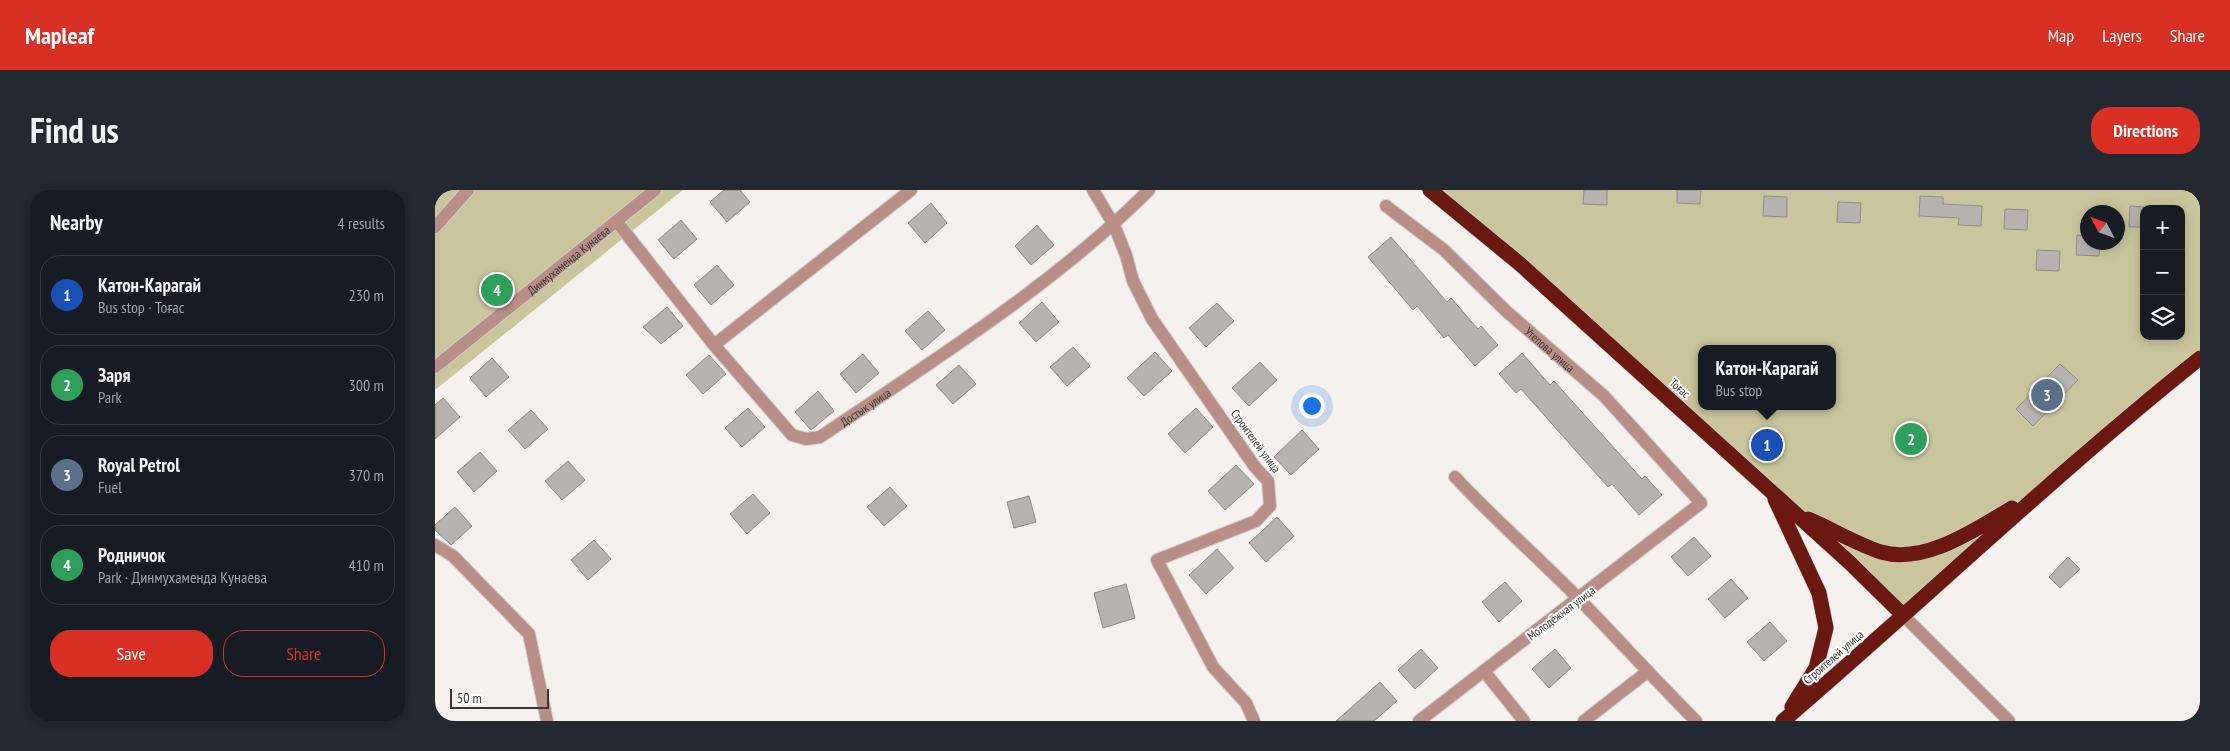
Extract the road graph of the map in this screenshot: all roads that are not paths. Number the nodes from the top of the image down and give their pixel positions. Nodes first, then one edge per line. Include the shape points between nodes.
1 (468, 190) edge
2 (655, 190) edge
3 (911, 190) edge
4 (1093, 190) edge
5 (1149, 190) edge
6 (1430, 190) edge
7 (1386, 206) dead end
8 (617, 222) junction
9 (1114, 225) junction
10 (435, 227) edge
11 (713, 345) junction
12 (2200, 358) edge
13 (435, 367) edge
14 (1455, 477) dead end
15 (1771, 491) junction
16 (2035, 496) junction
17 (1701, 503) joint
18 (1794, 512) junction
19 (435, 544) edge
20 (1579, 599) junction
21 (1903, 616) junction
22 (1484, 671) junction
23 (1647, 672) junction
24 (547, 721) edge
25 (1254, 721) edge
26 (1419, 721) edge
27 (1524, 721) edge
28 (1584, 721) edge
29 (1695, 721) edge
30 (1783, 721) edge
31 (2009, 721) edge

1 - 10 street
2 - 8 street, Динмухаменда Кунаева
3 - 11 street
4 - 9 street
5 - 9 street, Достык улица
6 - 15 highway, Тоғас via 1520,264
7 - 17 street, Утепова улица via 1443,250 1604,396
8 - 11 street, Достык улица
8 - 13 street, Динмухаменда Кунаева
9 - 11 street, Достык улица via 982,327 820,437 806,439 792,435
9 - 25 street, Строителей улица via 1133,281 1152,319 1268,481 1270,506 1256,521 1157,560 1213,667 1246,703
12 - 16 highway
14 - 20 street via 1498,523
15 - 18 highway, Тоғас
15 - 30 highway via 1819,593 1826,628 1816,668
16 - 18 highway via 1953,542 1917,554 1882,552
16 - 21 highway, Строителей улица
17 - 20 street, Молодёжная улица
18 - 21 highway, Тоғас
19 - 24 street via 453,556 529,634
20 - 22 street, Молодёжная улица
20 - 23 street
21 - 30 highway, Строителей улица
21 - 31 street
22 - 26 street, Молодёжная улица
22 - 27 street
23 - 28 street
23 - 29 street

